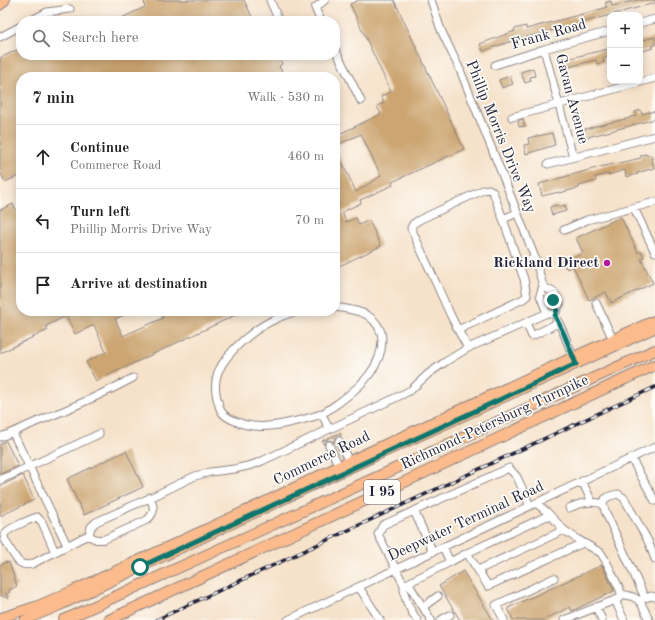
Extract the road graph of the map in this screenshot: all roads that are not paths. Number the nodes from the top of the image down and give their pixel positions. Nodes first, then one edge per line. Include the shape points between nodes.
1 (5, 0) edge
2 (270, 0) edge
3 (325, 0) edge
4 (430, 0) edge
5 (0, 5) edge
6 (70, 9) dead end
7 (39, 16) edge
8 (277, 16) edge
9 (318, 16) edge
10 (655, 19) edge
11 (643, 22) edge
12 (16, 29) edge
13 (607, 32) edge
14 (0, 37) edge
15 (544, 49) junction
16 (340, 58) edge
17 (495, 65) dead end
18 (655, 78) edge
19 (361, 101) dead end
20 (559, 104) junction
21 (512, 117) dead end
22 (655, 136) edge
23 (573, 157) junction
24 (548, 164) dead end
25 (655, 202) edge
26 (634, 208) junction
27 (517, 213) junction
28 (503, 218) junction
29 (564, 230) dead end
30 (655, 252) edge
31 (535, 258) junction
32 (519, 265) junction
33 (546, 288) junction
34 (596, 303) dead end
35 (340, 308) edge
36 (547, 312) junction
37 (556, 312) junction
38 (283, 316) edge
39 (655, 320) edge
40 (526, 323) junction
41 (558, 323) junction
42 (655, 328) edge
43 (458, 330) junction
44 (615, 342) junction
45 (468, 348) junction
46 (655, 350) edge
47 (574, 360) junction
48 (655, 365) edge
49 (133, 378) dead end
50 (322, 414) junction
51 (13, 433) junction
52 (99, 434) dead end
53 (331, 436) junction
54 (0, 437) edge
55 (655, 447) edge
56 (631, 458) junction
57 (351, 464) junction
58 (29, 466) junction
59 (340, 469) junction
60 (5, 478) edge
61 (582, 481) junction
62 (150, 498) junction
63 (655, 501) edge
64 (592, 502) junction
65 (533, 504) junction
66 (603, 504) junction
67 (569, 508) dead end
68 (414, 511) junction
69 (550, 515) junction
70 (564, 530) junction
71 (89, 535) junction
72 (583, 543) junction
73 (67, 545) junction
74 (443, 547) junction
75 (55, 552) junction
76 (433, 552) junction
77 (467, 553) junction
78 (655, 559) edge
79 (450, 562) junction
80 (396, 569) junction
81 (478, 570) junction
82 (554, 578) dead end
83 (406, 584) junction
84 (359, 587) junction
85 (621, 594) junction
86 (438, 596) dead end
87 (655, 597) edge
88 (642, 599) junction
89 (615, 600) junction
90 (423, 607) junction
91 (596, 607) junction
92 (450, 615) dead end
93 (579, 617) edge
94 (0, 618) edge
95 (113, 618) edge
96 (25, 620) edge
97 (64, 620) edge
98 (288, 620) edge
99 (380, 620) edge
100 (417, 620) edge
101 (431, 620) edge
102 (441, 620) edge
103 (504, 620) edge
104 (564, 620) edge
105 (602, 620) edge
106 (624, 620) edge
107 (649, 620) edge

1 - 5 main road
2 - 8 street
3 - 9 street via 315,8
4 - 27 street, Phillip Morris Drive Way
6 - 7 street via 47,12
10 - 11 street
12 - 14 street
13 - 15 street, Frank Road
15 - 17 street, Frank Road
15 - 20 street, Gavan Avenue
16 - 19 street
18 - 20 street
20 - 21 street
20 - 23 street, Gavan Avenue
22 - 23 street
23 - 24 street
25 - 26 street
26 - 29 street via 587,220
26 - 30 street
27 - 28 street
27 - 31 street, Phillip Morris Drive Way
28 - 32 street
28 - 43 street via 493,192 489,189 419,220 411,228
31 - 32 street
31 - 33 street, Phillip Morris Drive Way
32 - 43 street via 527,296
33 - 36 street, Phillip Morris Drive Way via 540,295
33 - 37 street, Phillip Morris Drive Way
34 - 44 street
35 - 50 street via 355,310 368,316 378,326 382,335 382,348 368,377
36 - 37 street
36 - 40 street
37 - 41 street, Phillip Morris Drive Way
38 - 50 street via 256,330 226,359 218,373 216,399 221,411 232,420 247,425 268,426
39 - 44 main road, Commerce Road
40 - 41 street via 532,336
40 - 45 street
41 - 47 street, Phillip Morris Drive Way
42 - 44 main road, Commerce Road
43 - 45 street
44 - 47 main road, Commerce Road
45 - 53 street via 428,374 411,390
46 - 97 highway, Richmond-Petersburg Turnpike / I 95
47 - 57 main road, Commerce Road
48 - 95 highway, Richmond-Petersburg Turnpike / I 95
49 - 51 street
50 - 53 street
51 - 54 street
51 - 58 street
52 - 58 street
53 - 57 street
53 - 59 street
53 - 62 street via 252,465 195,476
55 - 56 street, Deepwater Terminal Road
56 - 61 street, Deepwater Terminal Road
56 - 63 street
57 - 59 main road, Commerce Road
58 - 60 street
58 - 73 street
59 - 94 main road, Commerce Road via 74,590
59 - 96 main road, Commerce Road
61 - 64 street
61 - 65 street, Deepwater Terminal Road
62 - 71 street via 96,522 91,527
62 - 71 street via 154,510 147,520 105,539 93,539
64 - 66 street
64 - 67 street
65 - 68 street via 509,468
65 - 69 street
65 - 74 street, Deepwater Terminal Road
66 - 78 street via 610,496 618,494 624,498
66 - 88 street
68 - 76 street
68 - 80 street via 383,525 378,534
69 - 70 street
69 - 77 street
70 - 72 street
70 - 81 street
71 - 73 street
72 - 81 street via 488,586
72 - 85 street via 601,553
73 - 75 street
74 - 76 street, Deepwater Terminal Road
74 - 79 street
75 - 75 street via 27,565 19,562 4,535 7,530 37,517 42,522
76 - 80 street, Deepwater Terminal Road
77 - 79 street
77 - 81 street
79 - 83 street
80 - 83 street
80 - 84 street, Deepwater Terminal Road
82 - 103 street via 496,605
83 - 90 street
83 - 100 street via 404,591 408,606
84 - 98 street, Deepwater Terminal Road
84 - 99 street
85 - 88 street
85 - 89 street via 620,598
86 - 90 street
87 - 88 street
88 - 107 street
89 - 91 street
89 - 106 street
90 - 101 street
91 - 93 street
91 - 105 street
92 - 102 street
93 - 104 street

